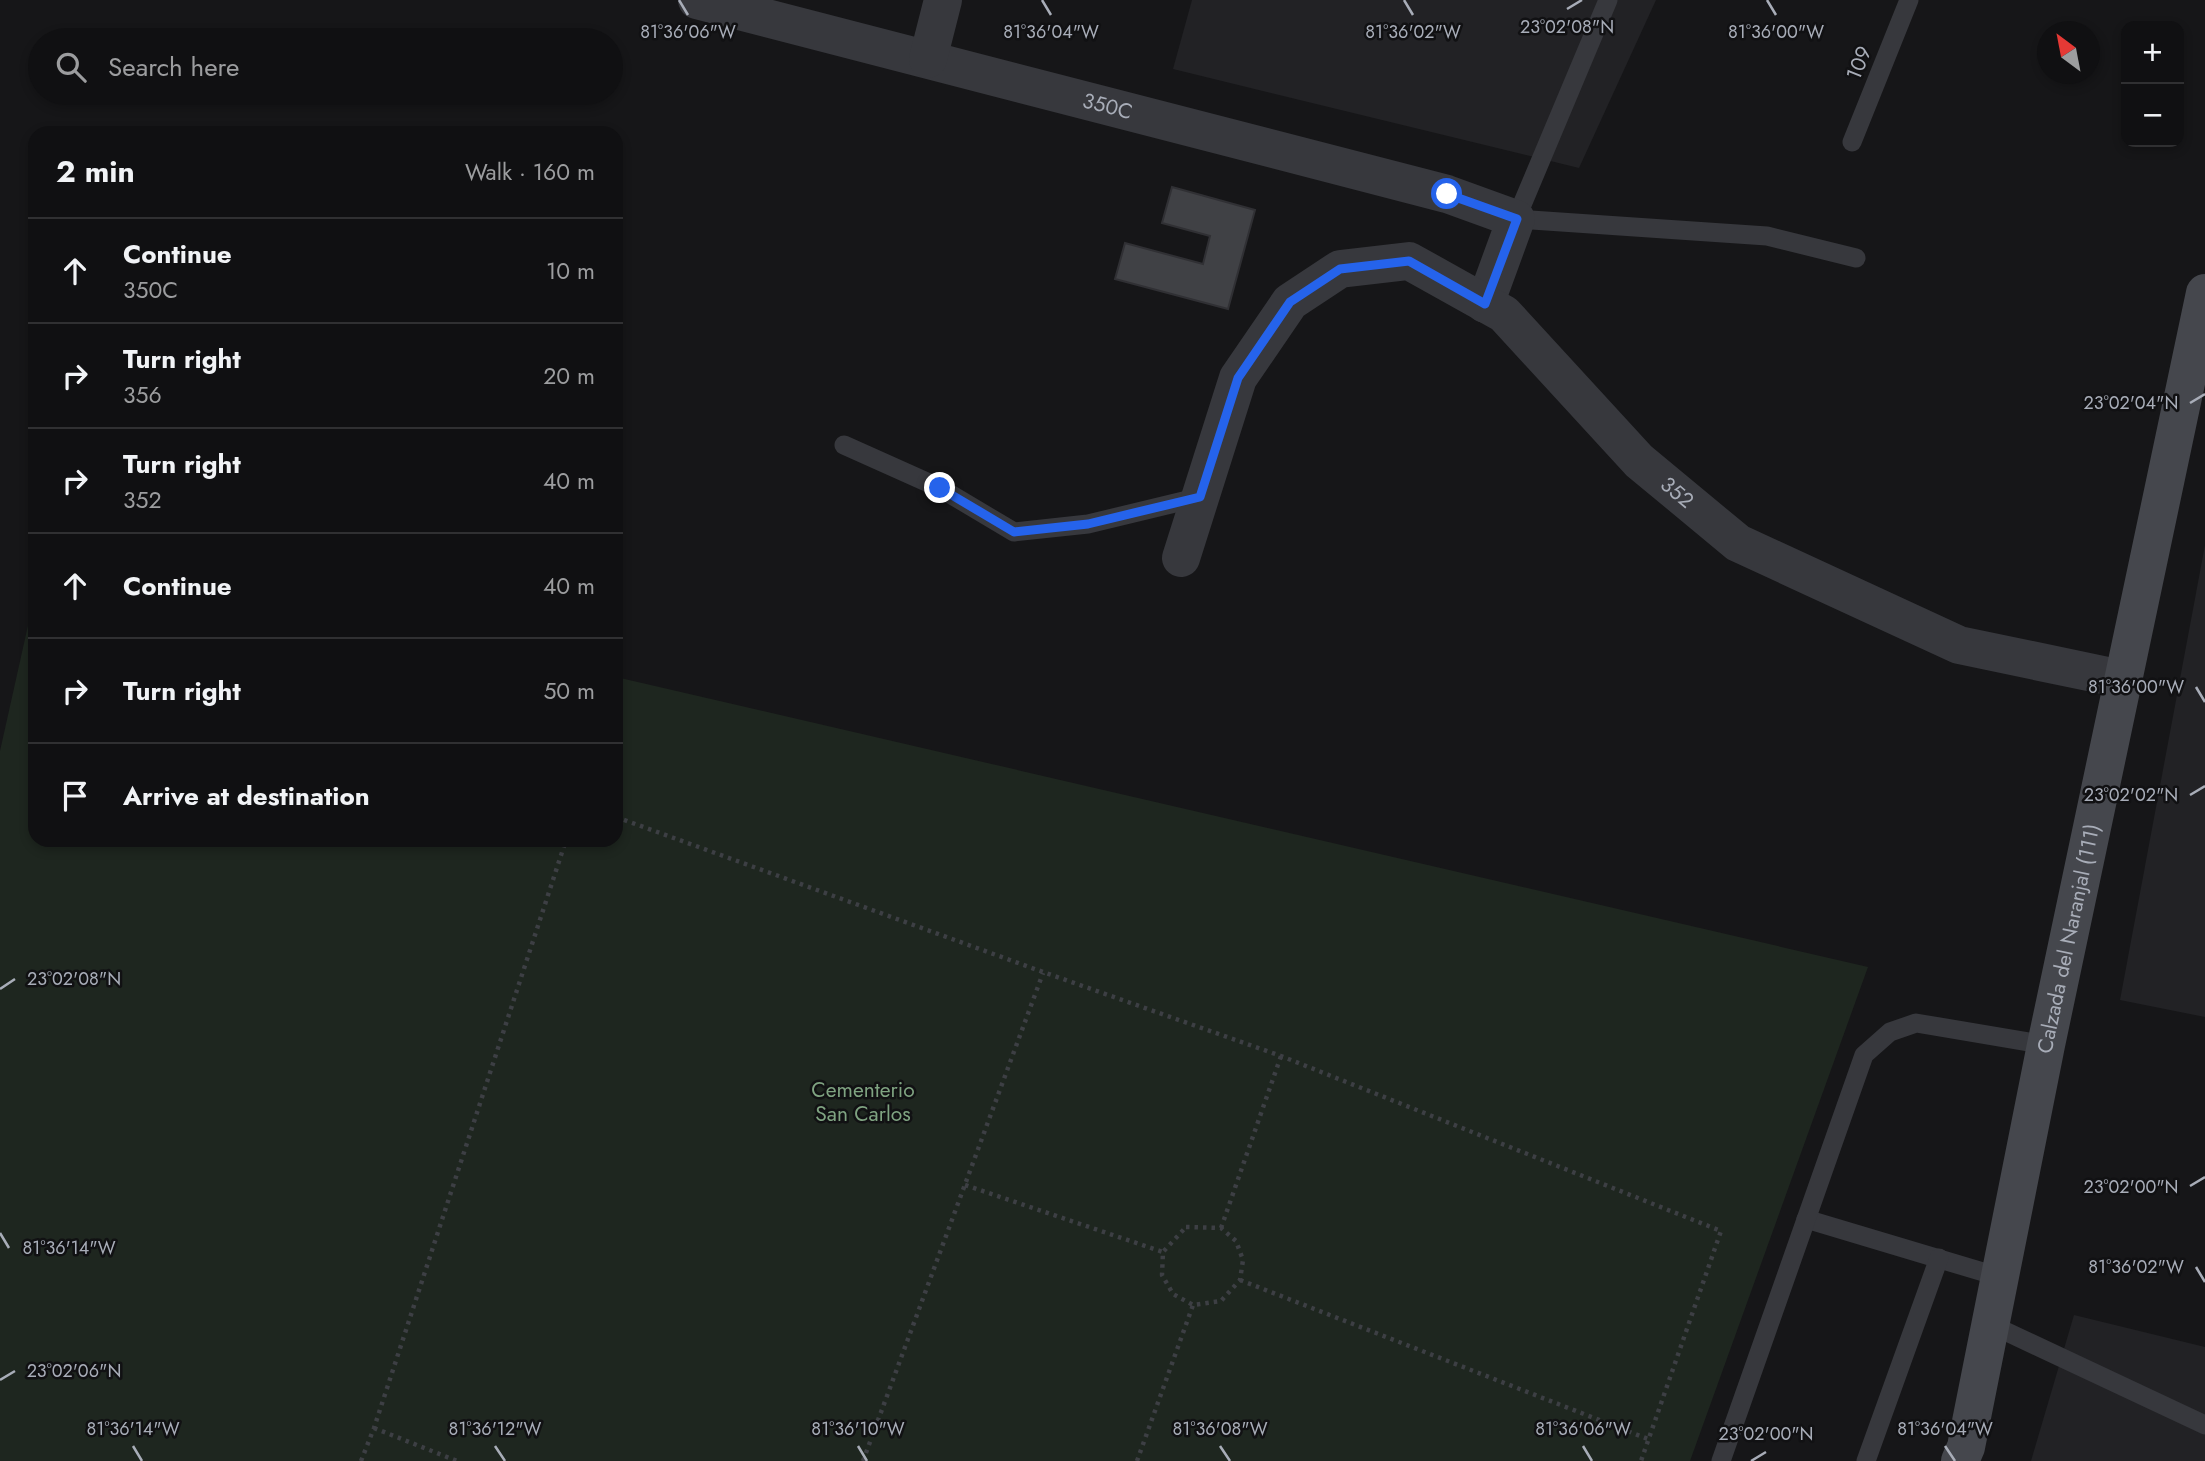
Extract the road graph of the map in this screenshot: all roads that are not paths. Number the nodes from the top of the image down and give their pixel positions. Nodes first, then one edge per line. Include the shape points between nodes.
1 (697, 0) edge
2 (943, 0) edge
3 (1608, 0) edge
4 (1909, 0) edge
5 (928, 59) junction
6 (1852, 142) dead end
7 (1517, 219) junction
8 (1856, 258) dead end
9 (2205, 293) edge
10 (1485, 304) junction
11 (844, 445) dead end
12 (1200, 497) junction
13 (1181, 558) dead end
14 (2122, 680) junction
15 (2046, 1045) junction
16 (1806, 1219) junction
17 (1939, 1258) junction
18 (2000, 1277) junction
19 (1990, 1324) junction
20 (2205, 1425) edge
21 (1721, 1461) edge
22 (1866, 1461) edge
23 (1960, 1461) edge

1 - 5 street, 350C
2 - 5 street
3 - 7 lane
4 - 6 lane, 109
5 - 7 street, 350C via 1447,194
7 - 8 lane via 1767,236
7 - 10 street
9 - 14 main road, Calzada del Naranjal (111)
10 - 12 street, 352 via 1409,261 1340,269 1290,302 1238,378
10 - 14 street, 352 via 1504,314 1639,460 1738,542 1959,645
11 - 12 lane via 940,488 1014,532 1088,524
12 - 13 street
14 - 15 main road, Calzada del Naranjal (111)
15 - 16 lane via 1916,1023 1890,1032 1864,1055
15 - 18 main road, Calzada del Naranjal (111)
16 - 17 lane
16 - 21 lane
17 - 18 lane
17 - 22 lane
18 - 19 main road, Calzada del Naranjal (111)
19 - 20 lane
19 - 23 main road, Calzada del Naranjal (111)

